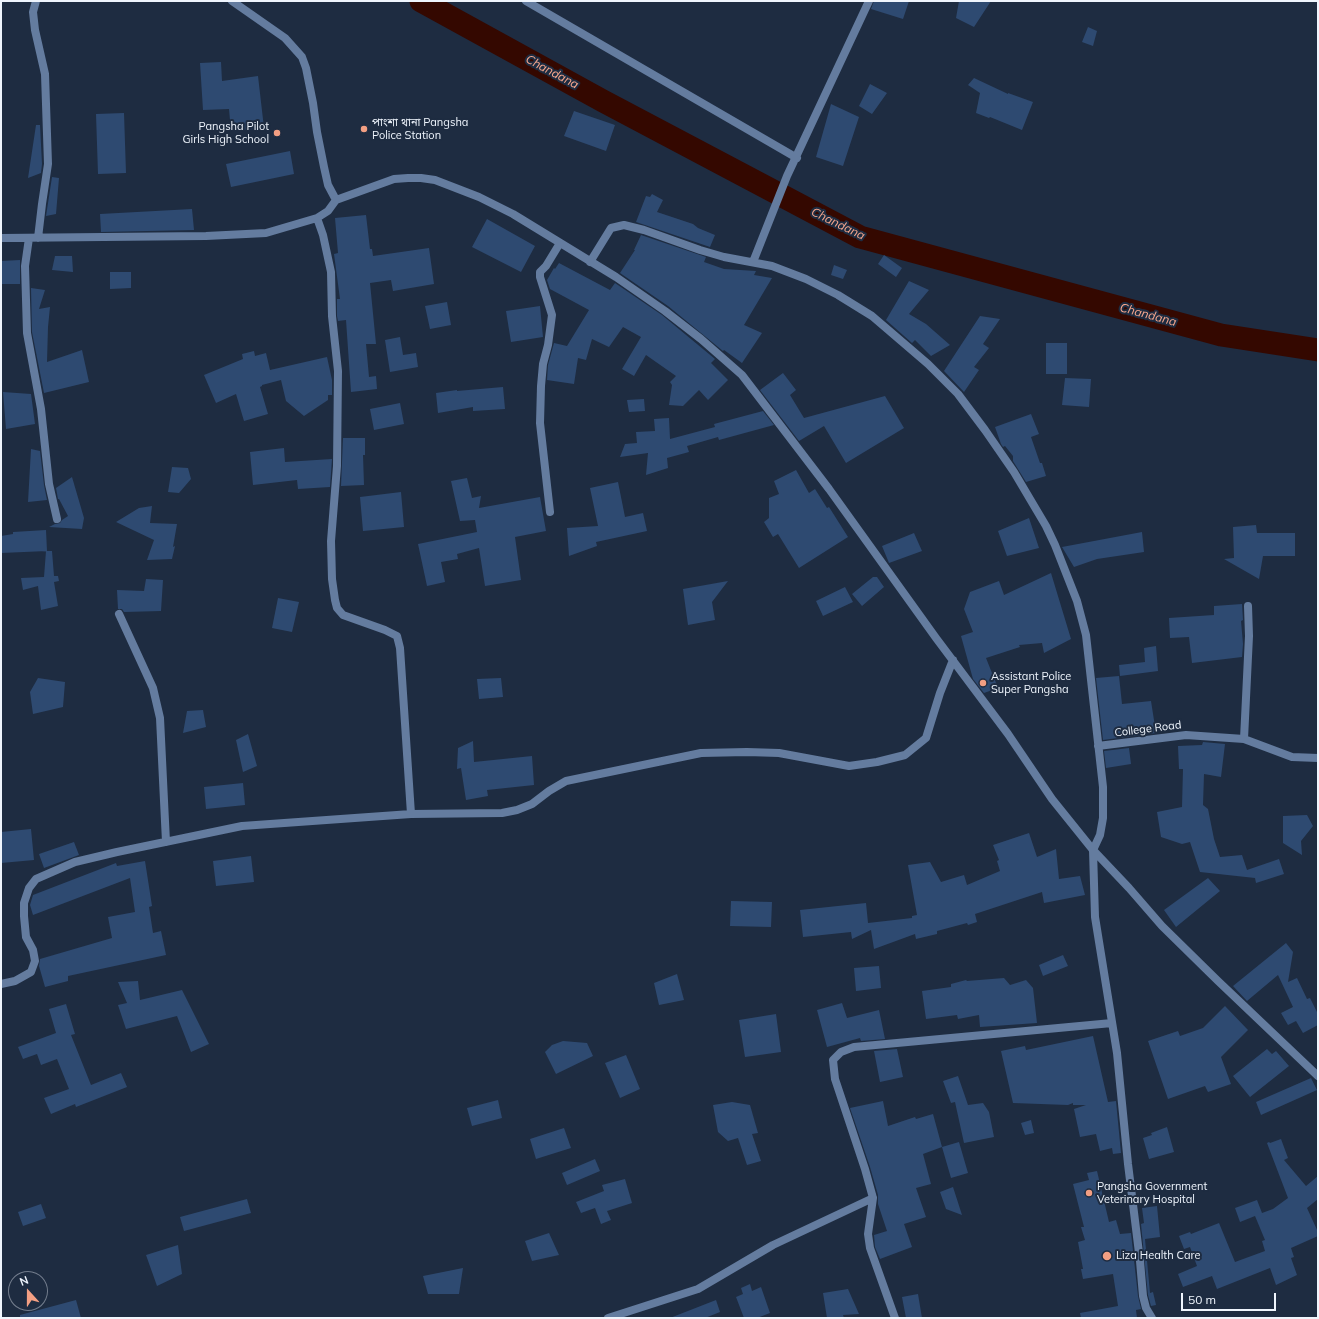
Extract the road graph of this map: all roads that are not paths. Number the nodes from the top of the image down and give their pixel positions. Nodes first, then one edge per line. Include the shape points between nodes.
1 (36, 1) edge
2 (232, 1) edge
3 (526, 1) edge
4 (869, 1) edge
5 (797, 158) junction
6 (336, 200) junction
7 (317, 218) junction
8 (1, 238) edge
9 (30, 238) junction
10 (38, 238) junction
11 (560, 243) junction
12 (590, 262) junction
13 (753, 262) junction
14 (550, 512) dead end
15 (57, 519) dead end
16 (1248, 606) dead end
17 (119, 614) dead end
18 (952, 660) junction
19 (1244, 739) junction
20 (1098, 746) junction
21 (1318, 758) edge
22 (411, 814) junction
23 (166, 842) junction
24 (1093, 850) junction
25 (1, 984) edge
26 (1112, 1023) junction
27 (1318, 1076) edge
28 (873, 1198) junction
29 (608, 1318) edge
30 (895, 1318) edge
31 (1152, 1318) edge

1 - 10 street via 35,30 45,74 48,164
2 - 6 street via 285,38 302,57 328,185
3 - 5 street
4 - 5 street
5 - 13 street via 787,176
6 - 7 street via 328,211
6 - 11 street via 394,179 435,180 513,214
7 - 10 street via 266,233
7 - 22 street via 331,272 332,316 338,371 337,466 331,541 335,600 343,615 397,636 400,648
8 - 9 street
9 - 10 street
9 - 15 street via 25,266 27,333 41,409 49,484
11 - 12 street
11 - 14 street via 540,272 552,315 548,345 542,364 540,423
12 - 13 street via 611,228 624,225 724,257
12 - 18 street via 664,311 742,375
13 - 20 street via 806,279 872,316 928,364 958,394 986,430 1046,526 1077,600 1086,636
16 - 19 street
17 - 23 street via 153,688 160,718
18 - 22 street via 926,738 905,755 849,766 779,754 701,753 566,781 532,804 517,810 502,813
18 - 24 street via 1008,734 1052,799
19 - 20 street, College Road via 1186,735
19 - 21 street, College Road via 1292,757
20 - 24 street via 1103,787 1102,818 1100,835
22 - 23 street via 242,826
23 - 25 street via 75,862 36,879 29,888 24,903 26,936 35,961 31,972 15,981
24 - 26 street via 1094,917
24 - 27 street via 1162,926
26 - 28 street via 854,1047 841,1052 833,1060 835,1079
26 - 31 street via 1143,1296
28 - 29 street via 773,1245 698,1289
28 - 30 street via 868,1234 870,1248

